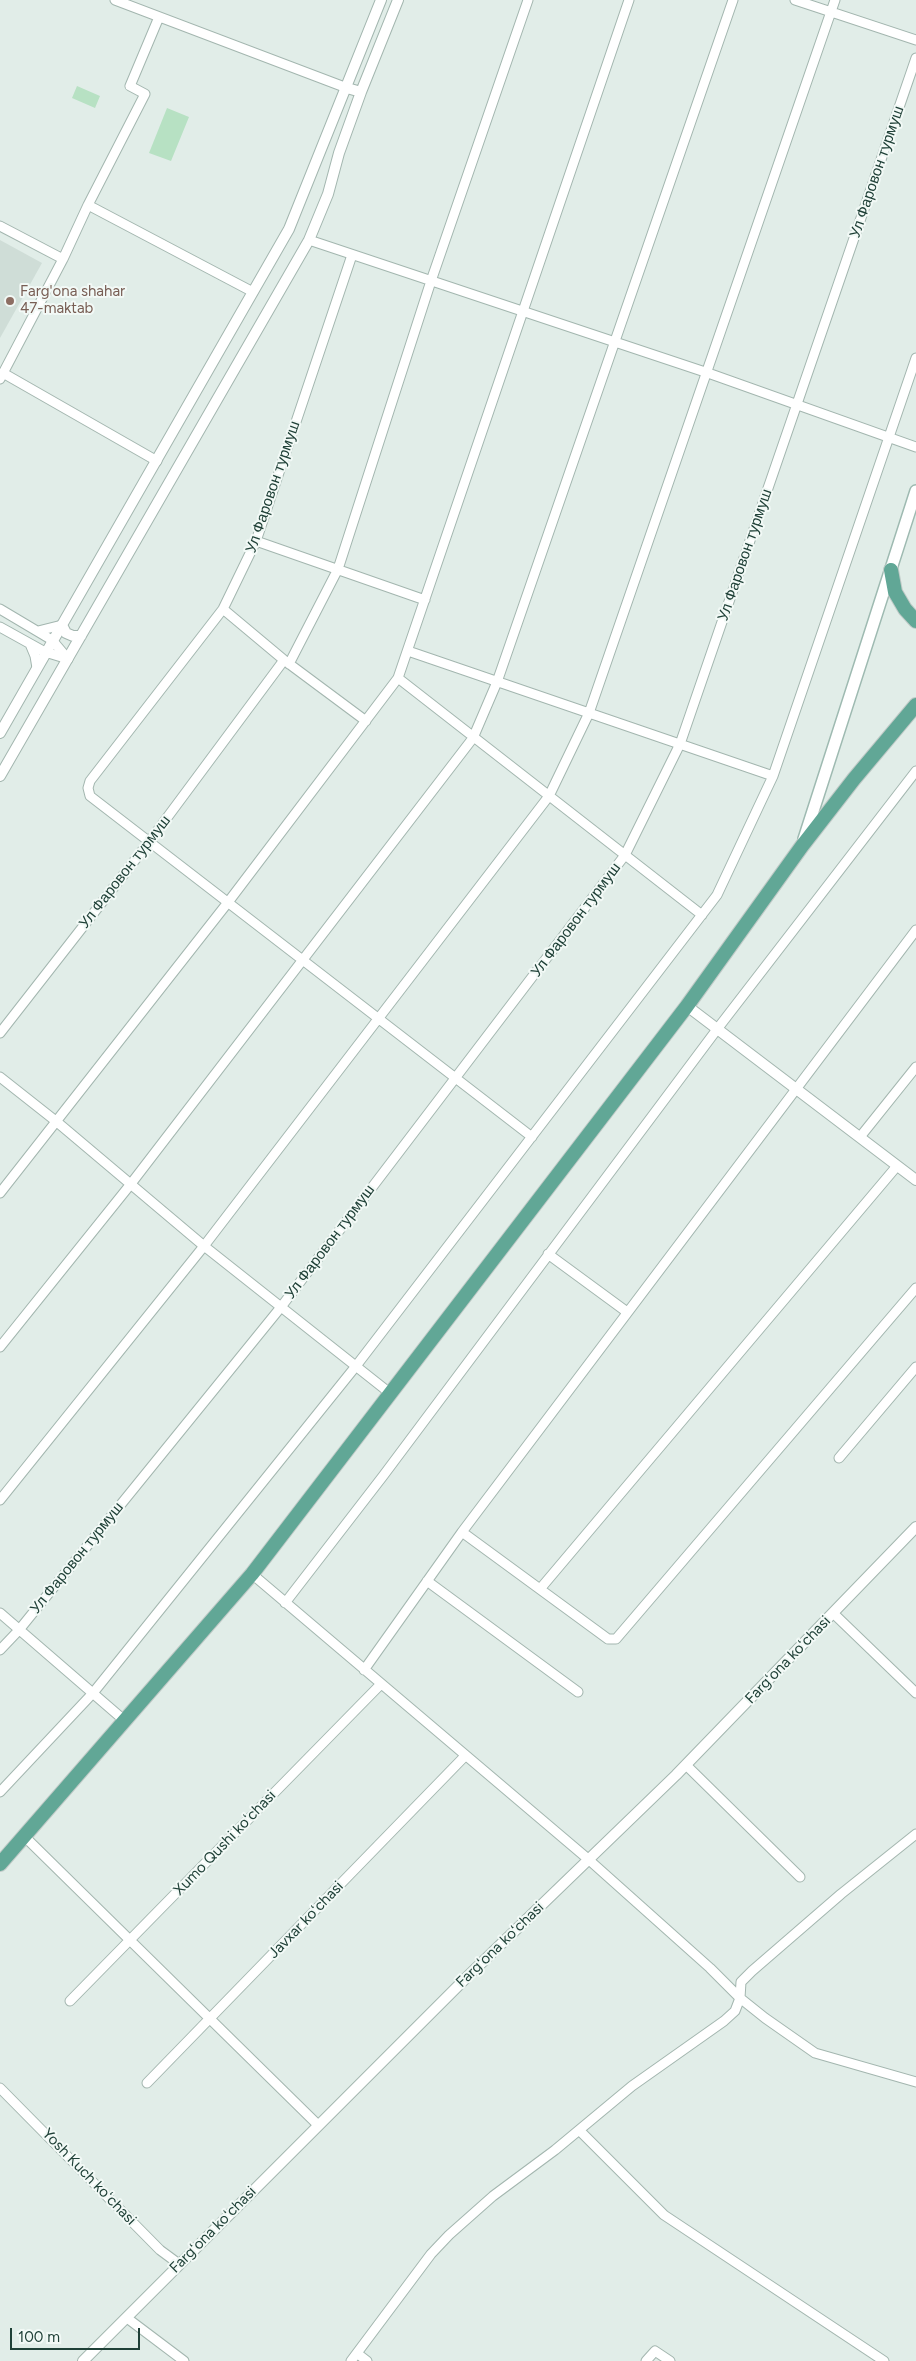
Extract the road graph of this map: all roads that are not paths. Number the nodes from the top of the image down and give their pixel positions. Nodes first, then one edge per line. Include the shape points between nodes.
1 (115, 0) edge
2 (381, 0) edge
3 (398, 0) edge
4 (528, 0) edge
5 (629, 0) edge
6 (734, 0) edge
7 (795, 0) edge
8 (836, 0) edge
9 (831, 12) junction
10 (159, 17) junction
11 (916, 40) edge
12 (916, 58) edge
13 (347, 88) junction
14 (361, 92) junction
15 (88, 205) junction
16 (0, 226) edge
17 (308, 240) junction
18 (352, 254) junction
19 (63, 259) junction
20 (431, 281) junction
21 (253, 292) junction
22 (522, 311) junction
23 (615, 343) junction
24 (916, 358) edge
25 (708, 373) junction
26 (2, 376) edge
27 (796, 406) junction
28 (889, 436) junction
29 (916, 447) edge
30 (157, 461) junction
31 (916, 491) edge
32 (256, 541) junction
33 (338, 569) junction
34 (891, 570) junction
35 (425, 600) junction
36 (0, 609) edge
37 (223, 610) junction
38 (916, 621) edge
39 (62, 625) junction
40 (0, 627) edge
41 (37, 631) junction
42 (81, 636) junction
43 (52, 640) junction
44 (30, 644) junction
45 (408, 651) junction
46 (46, 652) junction
47 (68, 659) junction
48 (286, 662) junction
49 (37, 668) junction
50 (398, 678) junction
51 (497, 682) junction
52 (914, 711) edge
53 (589, 713) junction
54 (366, 721) junction
55 (0, 733) edge
56 (472, 738) junction
57 (680, 744) junction
58 (916, 771) edge
59 (0, 776) edge
60 (773, 776) junction
61 (549, 796) junction
62 (149, 842) junction
63 (802, 846) junction
64 (625, 855) junction
65 (229, 901) junction
66 (702, 915) junction
67 (916, 930) edge
68 (302, 960) junction
69 (687, 1006) junction
70 (379, 1019) junction
71 (718, 1028) junction
72 (0, 1033) edge
73 (916, 1068) edge
74 (0, 1076) edge
75 (455, 1078) junction
76 (796, 1087) junction
77 (57, 1122) junction
78 (532, 1137) junction
79 (860, 1137) junction
80 (897, 1166) junction
81 (916, 1180) edge
82 (130, 1185) junction
83 (0, 1193) edge
84 (204, 1246) junction
85 (548, 1254) junction
86 (916, 1288) edge
87 (280, 1307) junction
88 (627, 1312) junction
89 (0, 1347) edge
90 (356, 1366) junction
91 (916, 1367) edge
92 (391, 1394) junction
93 (840, 1458) dead end
94 (0, 1500) edge
95 (916, 1527) edge
96 (462, 1532) junction
97 (252, 1574) junction
98 (427, 1581) junction
99 (540, 1589) junction
100 (285, 1603) junction
101 (0, 1613) edge
102 (832, 1613) junction
103 (19, 1630) junction
104 (0, 1650) edge
105 (364, 1670) junction
106 (381, 1684) junction
107 (578, 1692) dead end
108 (93, 1693) junction
109 (916, 1693) edge
110 (125, 1721) junction
111 (465, 1756) junction
112 (686, 1765) junction
113 (0, 1792) edge
114 (916, 1834) edge
115 (25, 1837) junction
116 (588, 1860) junction
117 (0, 1864) edge
118 (800, 1877) dead end
119 (130, 1941) junction
120 (740, 1998) junction
121 (70, 2001) dead end
122 (210, 2020) junction
123 (916, 2082) edge
124 (147, 2083) dead end
125 (0, 2088) edge
126 (318, 2125) junction
127 (579, 2130) junction
128 (179, 2264) junction
129 (127, 2318) junction
130 (358, 2354) junction
131 (83, 2361) edge
132 (184, 2361) edge
133 (352, 2361) edge
134 (367, 2361) edge
135 (646, 2361) edge
136 (670, 2361) edge
137 (884, 2361) edge

1 - 10 street
2 - 13 street
3 - 14 street
4 - 20 street, Ул Фаровон турмуш
5 - 22 street
6 - 23 street
7 - 9 street
8 - 9 street
9 - 11 street
9 - 25 street
10 - 13 street
10 - 15 street via 130,86 145,94
12 - 27 street, Ул Фаровон турмуш
13 - 14 street
13 - 21 street via 289,229
14 - 17 street via 328,194
15 - 19 street
15 - 21 street
16 - 19 street
17 - 18 street
17 - 42 street
18 - 20 street
18 - 32 street, Ул Фаровон турмуш
19 - 26 street
20 - 22 street
20 - 33 street, Ул Фаровон турмуш
21 - 30 street
22 - 23 street
22 - 35 street
23 - 25 street
23 - 51 street
24 - 28 street
25 - 27 street
25 - 53 street
26 - 30 street
27 - 28 street
27 - 57 street, Ул Фаровон турмуш
28 - 29 street
28 - 60 street
30 - 39 street
31 - 34 main road
32 - 33 street
32 - 37 street, Ул Фаровон турмуш
33 - 35 street
33 - 48 street, Ул Фаровон турмуш
34 - 38 main road via 895,592
34 - 63 main road
35 - 45 street
36 - 41 street
37 - 48 street
37 - 62 street, Ул Фаровон турмуш via 90,781 90,796
39 - 41 street
39 - 42 street via 66,633
39 - 43 street
40 - 44 street
41 - 43 street
42 - 47 street
43 - 46 street
43 - 47 street
44 - 46 street
44 - 49 street
45 - 50 street
45 - 51 street
46 - 47 street
46 - 49 street
47 - 59 street
48 - 54 street
48 - 62 street, Ул Фаровон турмуш
49 - 55 street
50 - 54 street
50 - 56 street
51 - 53 street
51 - 56 street
52 - 63 main road
53 - 57 street
53 - 61 street
54 - 65 street
56 - 61 street
56 - 68 street
57 - 60 street
57 - 64 street, Ул Фаровон турмуш
58 - 71 street
60 - 66 street via 717,895
61 - 64 street
61 - 70 street
62 - 65 street
62 - 72 street, Ул Фаровон турмуш
63 - 69 main road
64 - 66 street
64 - 75 street, Ул Фаровон турмуш
65 - 68 street
65 - 77 street
66 - 78 street
67 - 76 street
68 - 70 street
68 - 82 street
69 - 71 street
69 - 92 main road
70 - 75 street
70 - 84 street
71 - 76 street
71 - 85 street
73 - 79 street
74 - 77 street
75 - 78 street
75 - 87 street, Ул Фаровон турмуш
76 - 79 street
76 - 88 street
77 - 82 street
77 - 83 street
78 - 90 street
79 - 80 street
80 - 81 street
80 - 99 street
82 - 84 street
82 - 89 street
84 - 87 street
84 - 94 street
85 - 88 street
85 - 100 street
86 - 99 street via 616,1638 608,1639
87 - 90 street
87 - 103 street, Ул Фаровон турмуш
88 - 96 street
90 - 92 street
90 - 108 street
91 - 93 street
92 - 97 main road
95 - 102 street, Fargʻona koʻchasi
96 - 98 street
96 - 99 street
97 - 100 street
97 - 110 main road
98 - 105 street
98 - 107 street
100 - 105 street
101 - 103 street
102 - 109 street
102 - 112 street, Fargʻona koʻchasi
103 - 104 street, Ул Фаровон турмуш
103 - 108 street
105 - 106 street
106 - 111 street
106 - 119 street, Xumo Qushi koʻchasi
108 - 110 street
108 - 113 street
110 - 115 main road
111 - 116 street
111 - 122 street, Javxar koʻchasi
112 - 116 street, Fargʻona koʻchasi
112 - 118 street
114 - 120 street via 752,1971 741,1982
115 - 117 main road
115 - 119 street
116 - 120 street
116 - 126 street, Fargʻona koʻchasi
119 - 121 street, Xumo Qushi koʻchasi
119 - 122 street
120 - 123 street via 815,2053
120 - 127 street via 724,2021 656,2068
122 - 124 street, Javxar koʻchasi
122 - 126 street
125 - 128 street, Yosh Kuch koʻchasi via 160,2250
126 - 128 street, Fargʻona koʻchasi
127 - 130 street via 493,2196 449,2235 431,2254
127 - 137 street via 664,2215
128 - 129 street, Fargʻona koʻchasi
129 - 131 street, Fargʻona koʻchasi
129 - 132 street
130 - 133 street
130 - 134 street
135 - 136 street via 654,2351

